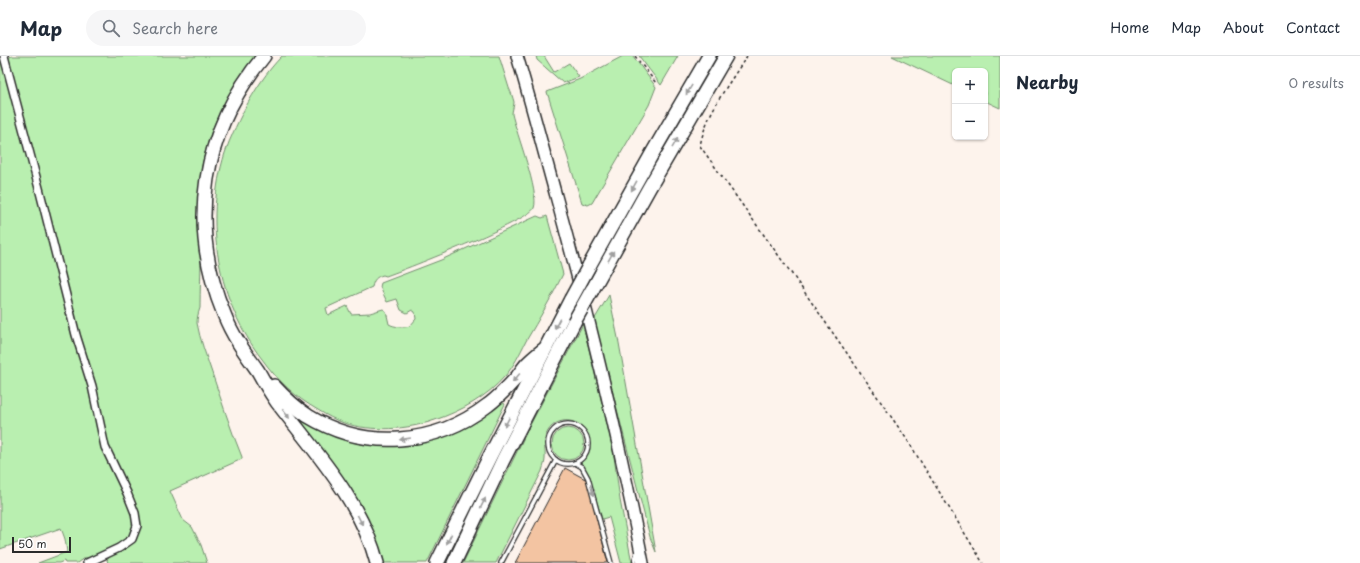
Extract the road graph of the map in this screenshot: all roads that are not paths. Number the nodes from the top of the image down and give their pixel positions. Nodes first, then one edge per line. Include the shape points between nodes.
1 (4, 56) edge
2 (264, 56) edge
3 (517, 56) edge
4 (709, 56) edge
5 (726, 56) edge
6 (544, 350) junction
7 (256, 370) junction
8 (556, 460) junction
9 (575, 463) junction
10 (640, 546) junction
11 (87, 563) edge
12 (377, 563) edge
13 (438, 563) edge
14 (454, 563) edge
15 (501, 563) edge
16 (611, 563) edge
17 (635, 563) edge
18 (643, 563) edge

1 - 11 street via 76,334 92,386 105,447 135,513 137,526 132,539
2 - 7 highway via 251,72 226,114 215,143 204,204 207,251 217,296 233,334
3 - 10 main road via 578,276 618,441
4 -> 6 highway, bridge
14 -> 5 highway, bridge via 503,460 574,322 648,188
6 -> 7 highway via 526,364 507,388 469,418 425,435 398,440 356,436 324,425 284,397
6 -> 13 highway
7 -> 12 highway via 347,496 361,522
8 - 9 lane via 568,464
8 - 9 lane via 549,450 549,437 557,427 570,425 581,430 587,441 585,454
8 - 15 lane
9 -> 16 lane via 582,467 588,478
10 - 17 lane
10 - 18 main road

